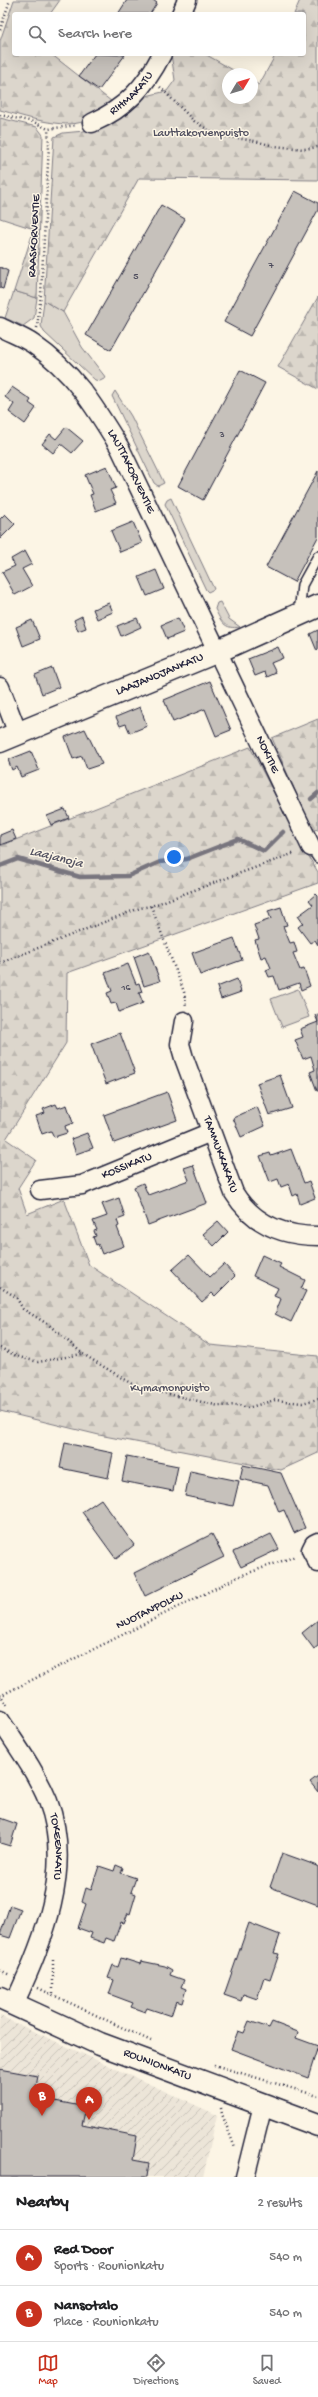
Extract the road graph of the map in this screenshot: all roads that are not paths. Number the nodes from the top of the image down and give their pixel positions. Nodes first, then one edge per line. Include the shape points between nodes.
1 (187, 0) edge
2 (183, 12) edge
3 (161, 56) edge
4 (92, 123) road end
5 (0, 327) edge
6 (318, 556) edge
7 (309, 610) edge
8 (218, 651) junction
9 (0, 687) edge
10 (9, 737) edge
11 (315, 852) edge
12 (184, 1021) road end
13 (211, 1132) junction
14 (40, 1190) dead end
15 (318, 1236) edge
16 (0, 1720) edge
17 (7, 2001) edge
18 (263, 2104) junction
19 (318, 2125) edge
20 (245, 2177) edge

1 - 2 street
3 - 4 street, RIHMAKATU via 139,89 114,113
5 - 8 street, LAUTTAKORVENTIE via 33,344 63,369 94,405 120,448
6 - 7 lane via 302,585
7 - 8 main road, LAAJANOJANKATU
8 - 10 main road, LAAJANOJANKATU
8 - 11 street, NOKITIE
9 - 10 street
12 - 13 street, TAMMUKKAKATU via 180,1044
13 - 14 street, KOSSIKATU via 82,1185
13 - 15 street, TAMMUKKAKATU via 234,1193 251,1215 275,1230
16 - 17 street, TOKEENKATU via 34,1773 48,1802 56,1830 56,1886 45,1933 25,1982
17 - 18 main road, ROUNIONKATU via 100,2044
18 - 19 main road, ROUNIONKATU
18 - 20 street

